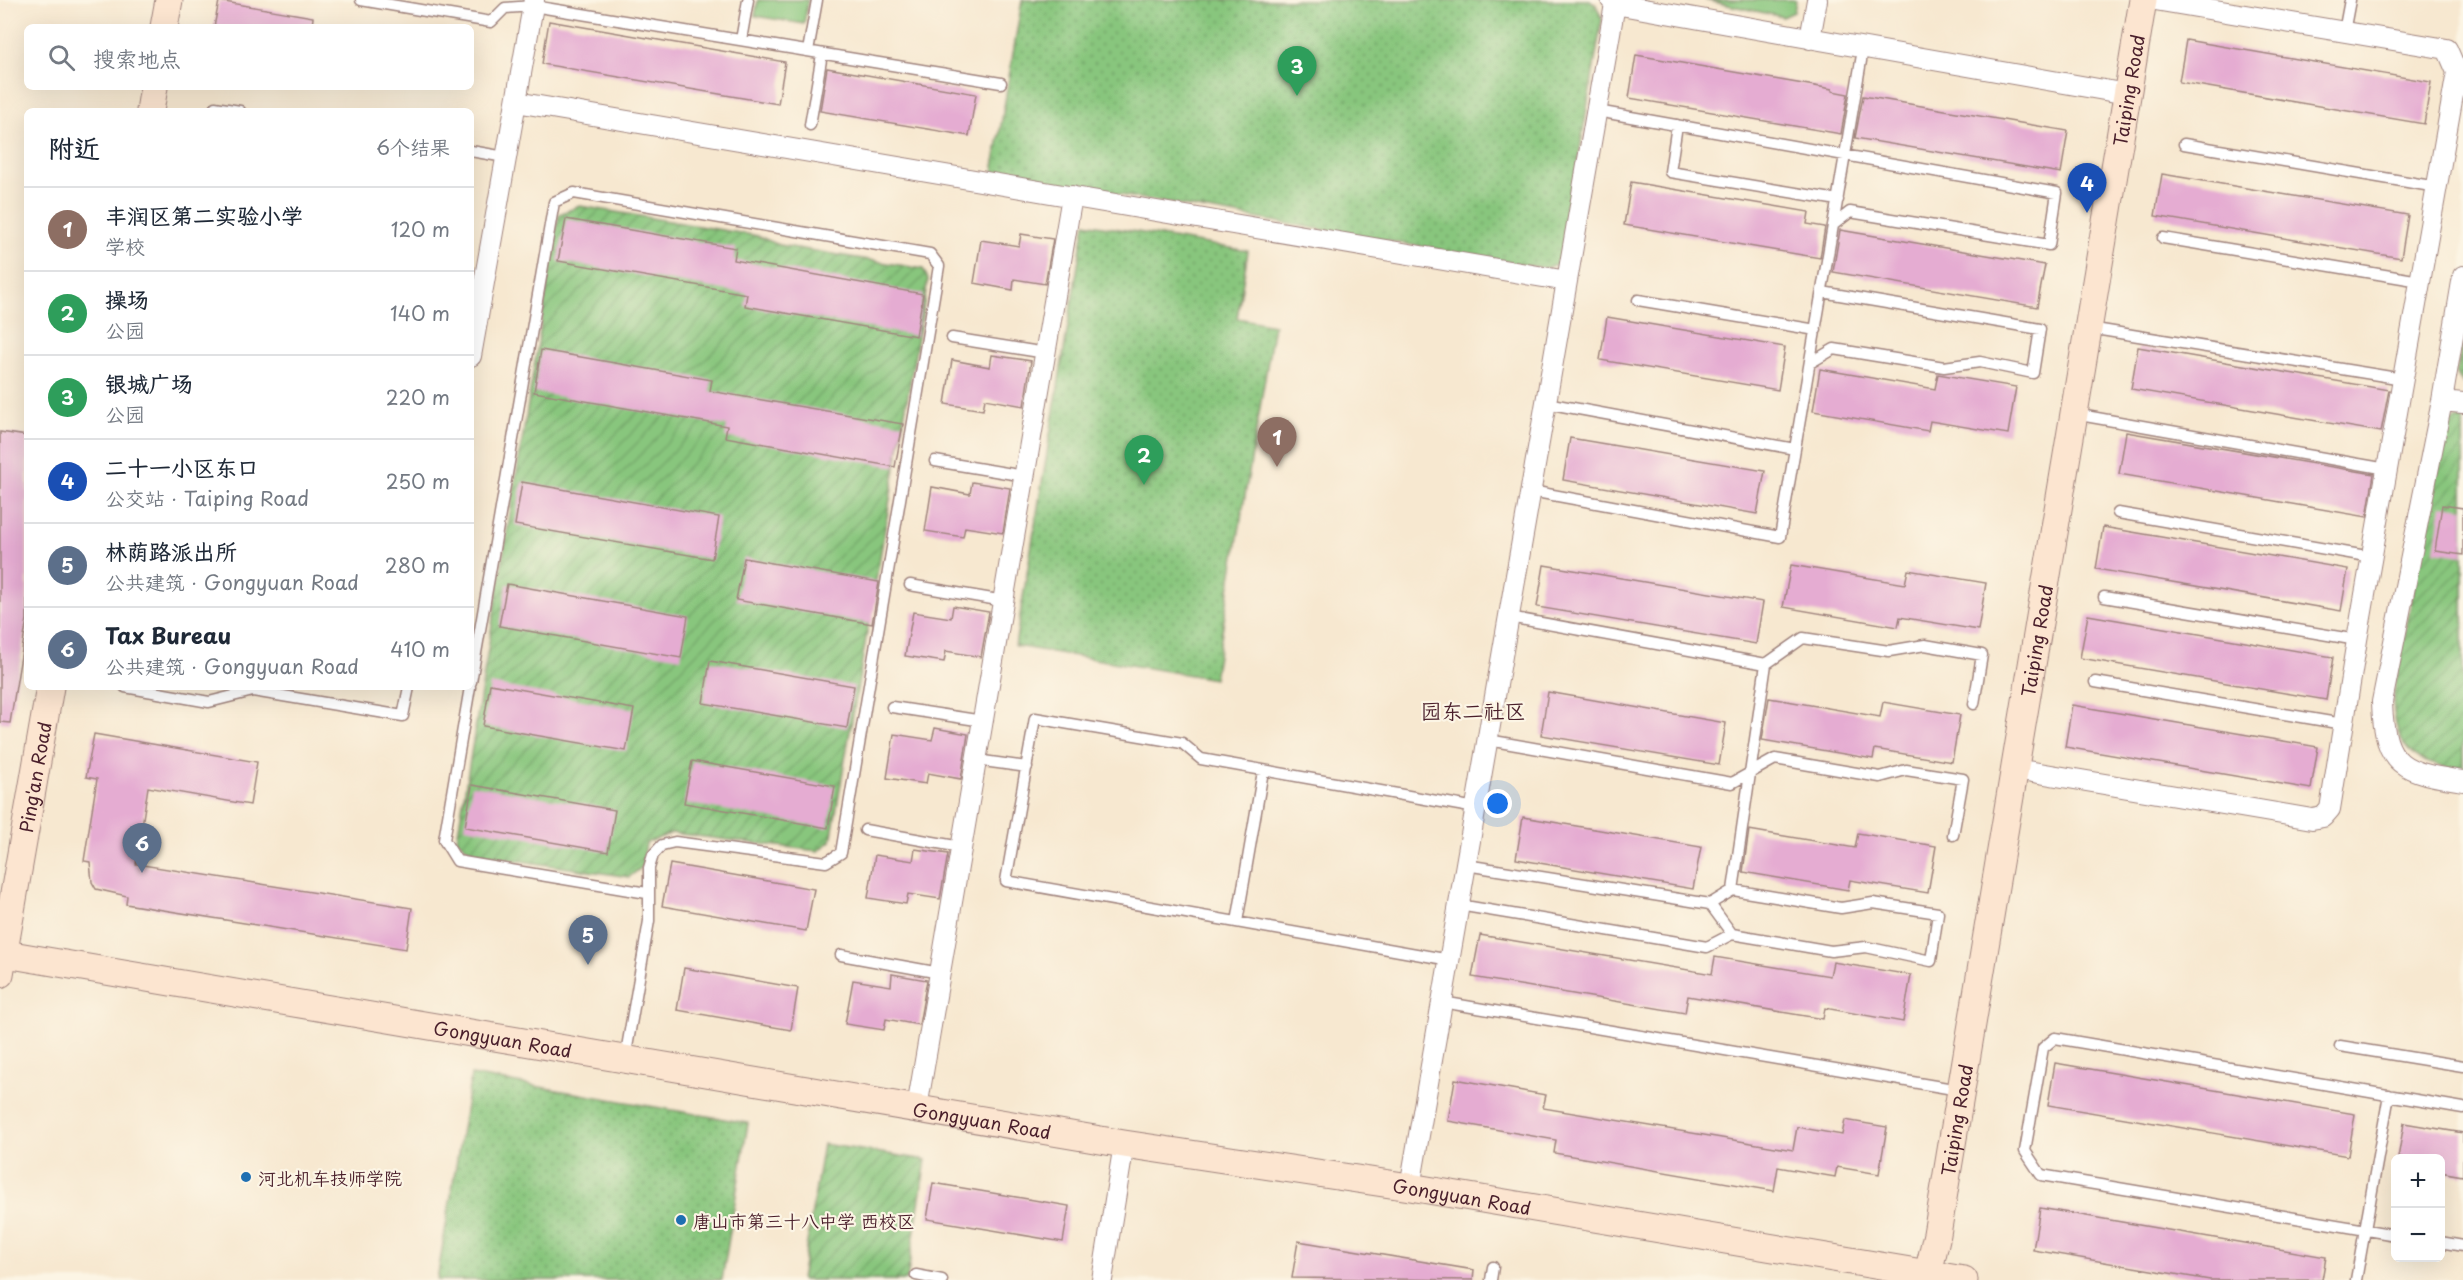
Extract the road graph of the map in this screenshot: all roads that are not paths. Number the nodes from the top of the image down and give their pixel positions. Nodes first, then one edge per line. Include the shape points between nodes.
1 (169, 0) edge
2 (361, 0) edge
3 (748, 0) edge
4 (817, 0) edge
5 (1817, 0) edge
6 (2143, 0) edge
7 (2155, 0) edge
8 (2350, 0) edge
9 (1613, 2) edge
10 (533, 3) edge
11 (165, 24) edge
12 (2344, 32) junction
13 (1810, 39) junction
14 (741, 40) junction
15 (1863, 49) junction
16 (808, 51) junction
17 (822, 54) junction
18 (1001, 83) dead end
19 (154, 90) edge
20 (2127, 94) junction
21 (516, 102) junction
22 (215, 107) dead end
23 (150, 108) edge
24 (221, 108) edge
25 (1597, 111) junction
26 (810, 125) dead end
27 (1677, 125) junction
28 (2184, 144) dead end
29 (474, 152) edge
30 (1845, 155) junction
31 (505, 157) junction
32 (2437, 187) junction
33 (1072, 196) junction
34 (1838, 200) junction
35 (1833, 225) junction
36 (2163, 238) dead end
37 (2463, 276) edge
38 (2420, 280) junction
39 (1567, 281) junction
40 (477, 283) edge
41 (1822, 292) junction
42 (1638, 300) dead end
43 (474, 320) edge
44 (2088, 328) junction
45 (1816, 330) junction
46 (952, 338) dead end
47 (1046, 353) junction
48 (1810, 363) junction
49 (2403, 378) junction
50 (2442, 401) junction
51 (1546, 403) junction
52 (2463, 403) edge
53 (2074, 414) junction
54 (1796, 449) junction
55 (935, 461) dead end
56 (2387, 469) junction
57 (1025, 476) junction
58 (1531, 491) junction
59 (2118, 513) dead end
60 (2372, 557) junction
61 (910, 585) dead end
62 (2104, 597) dead end
63 (1004, 601) junction
64 (1509, 617) junction
65 (2357, 640) junction
66 (1767, 664) junction
67 (474, 665) edge
68 (2095, 682) dead end
69 (49, 690) edge
70 (141, 690) edge
71 (408, 690) edge
72 (469, 690) edge
73 (1974, 704) dead end
74 (892, 707) dead end
75 (983, 721) junction
76 (2343, 724) junction
77 (1488, 740) junction
78 (976, 760) junction
79 (1027, 767) junction
80 (2015, 769) junction
81 (1263, 771) junction
82 (1749, 774) junction
83 (2463, 781) edge
84 (1476, 808) junction
85 (865, 830) dead end
86 (1953, 835) dead end
87 (962, 847) junction
88 (1466, 865) junction
89 (1733, 890) junction
90 (647, 894) junction
91 (1710, 904) junction
92 (1459, 905) junction
93 (1237, 922) junction
94 (1732, 934) junction
95 (841, 955) dead end
96 (1449, 960) junction
97 (1, 961) edge
98 (940, 973) junction
99 (1442, 1002) junction
100 (2340, 1046) dead end
101 (625, 1059) junction
102 (2463, 1066) edge
103 (1961, 1090) junction
104 (2389, 1095) junction
105 (917, 1108) junction
106 (2463, 1108) edge
107 (1124, 1144) junction
108 (1410, 1188) junction
109 (2366, 1230) junction
110 (2391, 1234) edge
111 (2445, 1243) edge
112 (2463, 1246) edge
113 (1493, 1267) dead end
114 (916, 1275) dead end
115 (1925, 1277) edge
116 (942, 1280) edge
117 (1101, 1280) edge
118 (1491, 1280) edge
119 (1964, 1280) edge
120 (2356, 1280) edge

1 - 11 main road
2 - 10 lane via 491,22 505,8
3 - 14 lane
4 - 16 lane
5 - 13 street
6 - 20 main road, Taiping Road
7 - 12 street
8 - 12 lane
9 - 13 street
9 - 25 street
10 - 14 lane
10 - 21 street
12 - 32 street via 2447,50 2457,72
13 - 15 street
14 - 16 lane
15 - 20 street
15 - 30 lane
16 - 17 lane
17 - 18 lane
17 - 26 lane
19 - 23 main road
20 - 44 main road, Taiping Road
21 - 31 street
21 - 33 street
22 - 24 lane
25 - 27 lane
25 - 39 street
27 - 30 lane
27 - 34 lane via 1670,172
28 - 32 lane
29 - 31 lane
30 - 34 lane
30 - 35 lane via 2057,193 2049,245 1850,212
31 - 40 street
32 - 38 street
33 - 39 street
33 - 47 street
34 - 35 lane
35 - 41 lane
36 - 38 lane
37 - 50 street
38 - 49 street
39 - 51 street
40 - 43 street
41 - 45 lane
41 - 48 lane via 2040,329 2033,373 1980,362 1944,367 1834,349
42 - 45 lane
44 - 49 lane
44 - 53 main road, Taiping Road
45 - 48 lane
46 - 47 lane
47 - 57 street
48 - 54 lane
49 - 56 street
50 - 52 street
50 - 83 street via 2382,702 2383,729 2388,748 2401,764 2421,774
51 - 54 lane
51 - 58 street
53 - 56 lane
53 - 80 main road, Taiping Road
54 - 58 lane via 1780,537
55 - 57 lane
56 - 60 street
57 - 63 street
58 - 64 street
59 - 60 lane
60 - 65 street
61 - 63 lane
62 - 65 lane
63 - 75 street
64 - 66 lane
64 - 77 street
65 - 76 street
66 - 73 lane via 1803,638 1889,651 1925,645 1982,655
66 - 82 lane
67 - 90 lane via 554,202 574,193 930,254 939,266 841,853 825,862 675,842 662,845 653,855
68 - 76 lane
69 - 97 main road, Ping'an Road
70 - 71 lane via 208,702 254,691 403,716
72 - 90 lane via 444,840 458,861
74 - 75 lane
75 - 78 street
76 - 80 street via 2330,808 2323,817 2312,819
77 - 82 lane via 1732,783
77 - 84 street
78 - 79 lane
78 - 87 street
79 - 81 lane via 1035,718 1182,742 1201,759
79 - 93 lane via 1006,881
80 - 103 main road, Taiping Road
81 - 84 lane
81 - 93 lane
82 - 86 lane via 1776,759 1880,777 1906,770 1963,779
82 - 89 lane
84 - 88 street
85 - 87 lane
87 - 98 street
88 - 91 lane
88 - 92 street
89 - 91 lane
89 - 94 lane via 1841,908 1873,903 1938,913 1931,961 1866,947 1831,951
90 - 101 lane via 649,921
91 - 94 lane
92 - 94 lane via 1707,947
92 - 96 street
93 - 96 lane
95 - 98 lane
96 - 99 street
97 - 101 main road, Gongyuan Road
98 - 105 street
99 - 103 lane
99 - 108 street
100 - 102 lane
101 - 105 main road, Gongyuan Road
103 - 115 main road, Taiping Road
104 - 106 lane
104 - 109 lane
104 - 109 lane via 2055,1038 2043,1048 2025,1151 2041,1175
105 - 107 main road, Gongyuan Road
107 - 108 main road, Gongyuan Road
107 - 117 street
108 - 115 main road, Gongyuan Road
109 - 110 lane
109 - 120 lane
111 - 112 lane
113 - 118 lane
114 - 116 lane
115 - 119 main road, Gongyuan Road

